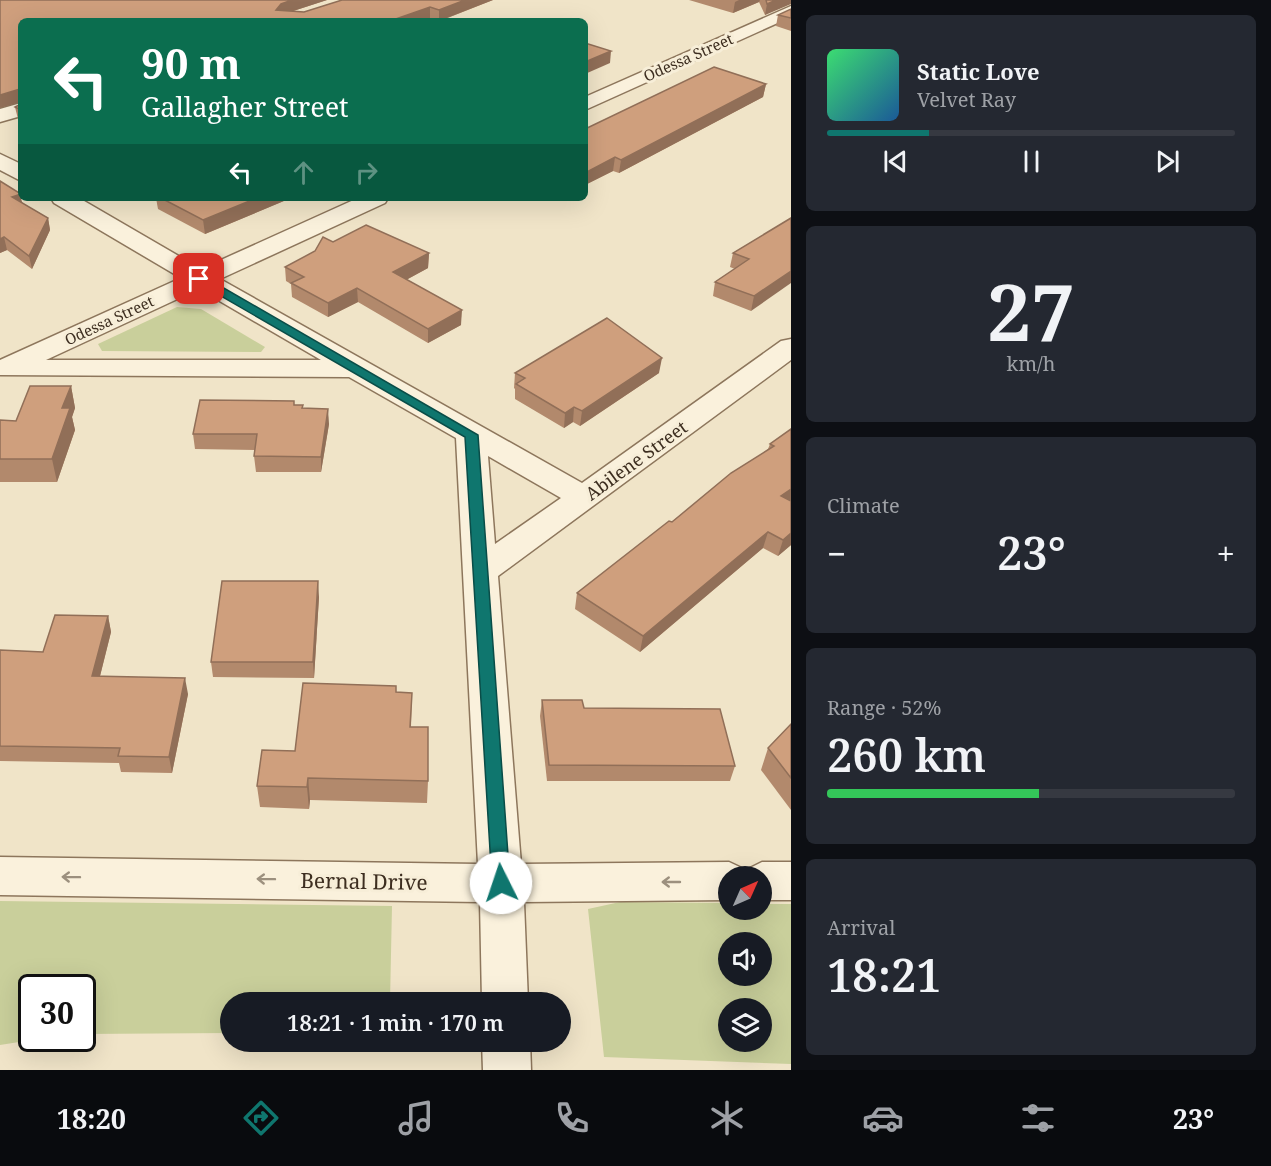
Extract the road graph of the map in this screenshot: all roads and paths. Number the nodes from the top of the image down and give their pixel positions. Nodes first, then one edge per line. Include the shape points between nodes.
1 (791, 11) edge
2 (588, 103) edge
3 (18, 110) edge
4 (0, 116) edge
5 (0, 161) edge
6 (18, 172) edge
7 (67, 201) edge
8 (370, 201) edge
9 (199, 279) junction
10 (791, 347) edge
11 (2, 368) edge
12 (355, 369) junction
13 (471, 435) junction
14 (583, 497) junction
15 (480, 572) junction
16 (0, 876) edge
17 (718, 881) edge
18 (772, 881) edge
19 (791, 881) edge
20 (501, 883) junction
21 (505, 992) edge
22 (506, 1052) edge
23 (507, 1070) edge

1 - 2 street, Odessa Street
3 - 4 street
5 - 6 street
7 - 9 street
8 - 9 street, Odessa Street
9 - 11 street, Odessa Street
9 - 12 street
10 - 14 street, Abilene Street
11 - 12 street, Odessa Street
12 - 13 street
13 - 14 street
13 - 15 street
14 - 15 street, Abilene Street
15 - 20 street
20 -> 16 street, Bernal Drive
17 -> 20 street, Bernal Drive
18 - 19 street
20 - 21 street
22 - 23 street

